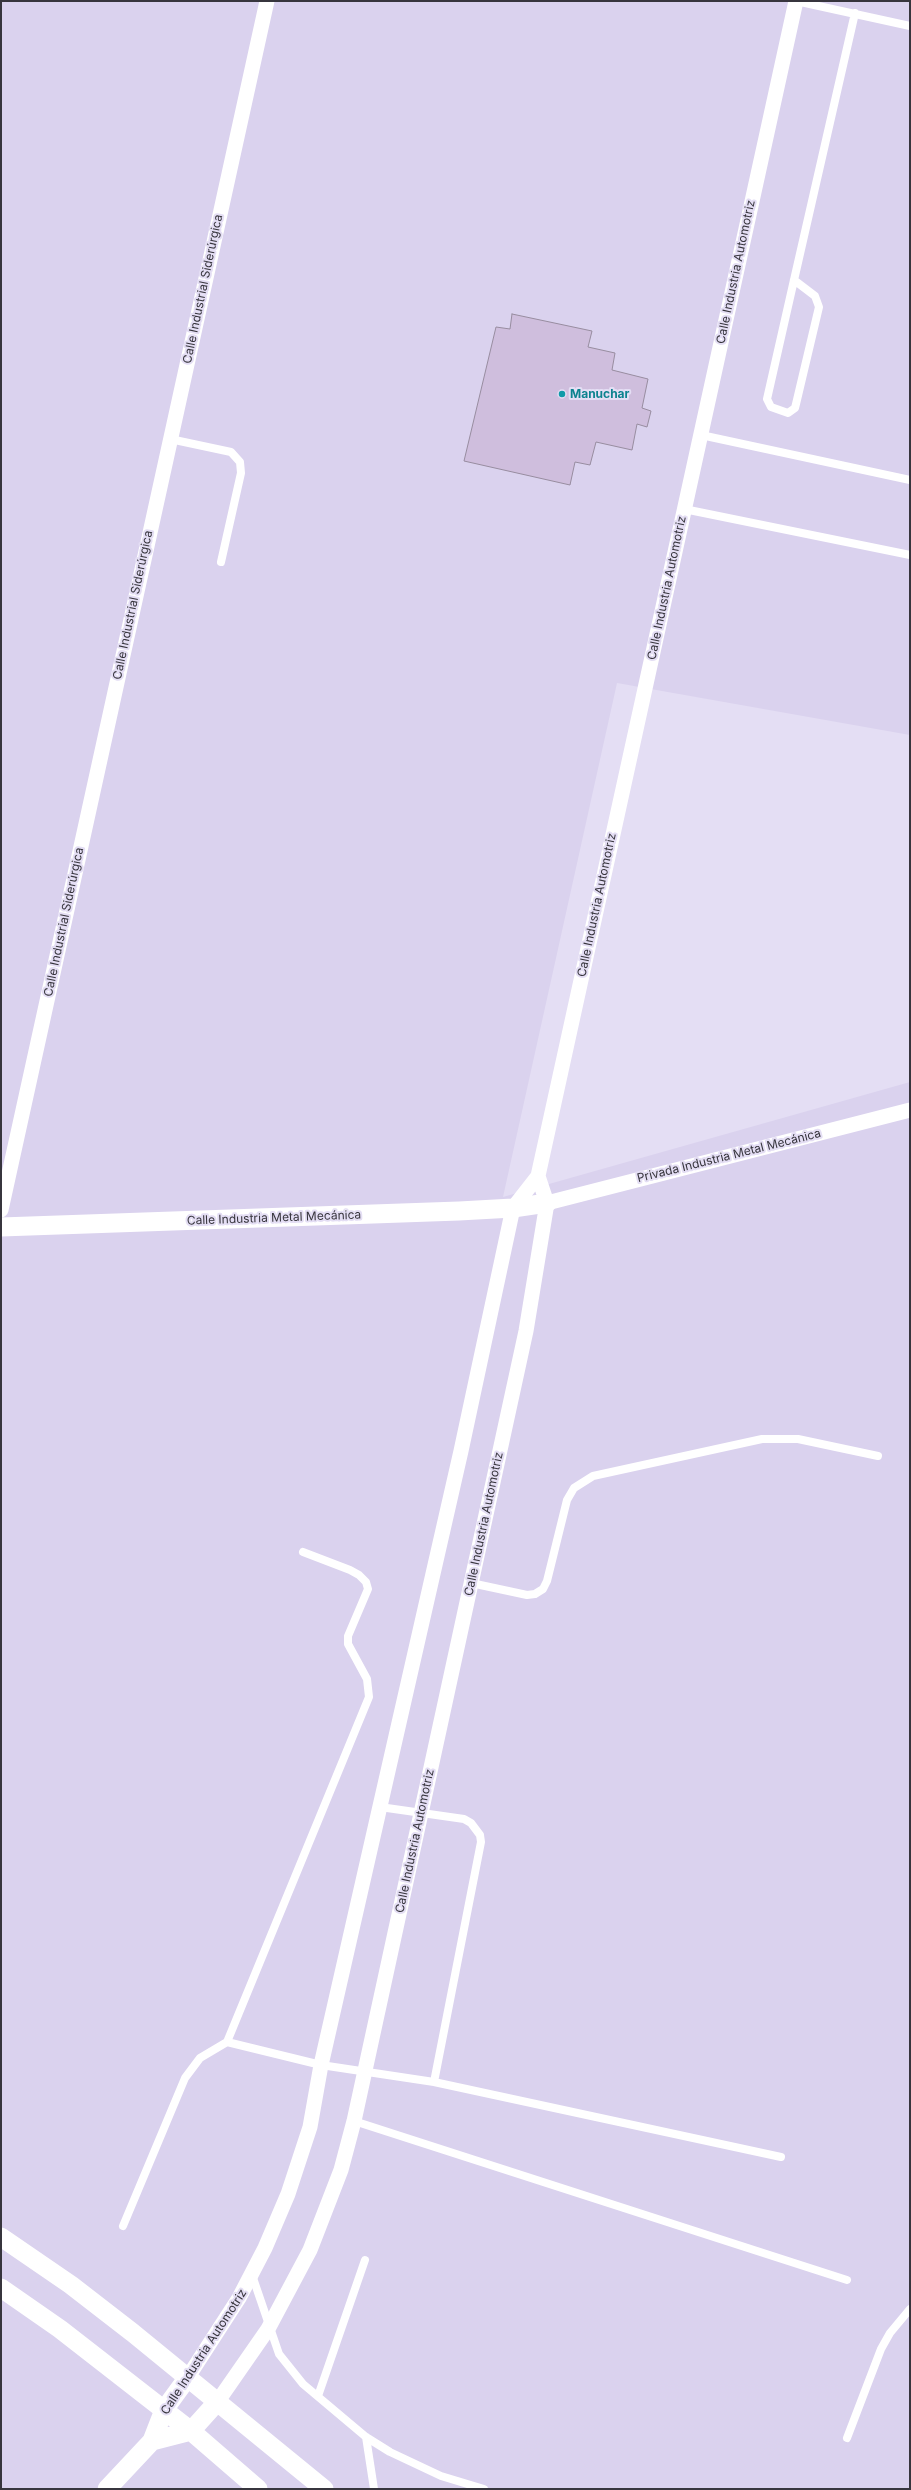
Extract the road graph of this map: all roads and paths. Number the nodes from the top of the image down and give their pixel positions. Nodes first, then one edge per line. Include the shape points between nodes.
1 (267, 1) edge
2 (796, 1) edge
3 (855, 13) junction
4 (910, 26) edge
5 (794, 280) junction
6 (700, 435) junction
7 (170, 439) junction
8 (910, 480) edge
9 (684, 509) junction
10 (910, 555) edge
11 (221, 562) dead end
12 (910, 1110) edge
13 (538, 1176) junction
14 (547, 1202) junction
15 (514, 1208) junction
16 (1, 1210) edge
17 (1, 1226) edge
18 (878, 1456) dead end
19 (303, 1552) dead end
20 (471, 1583) junction
21 (380, 1807) junction
22 (421, 1813) junction
23 (227, 2042) junction
24 (321, 2065) junction
25 (366, 2071) junction
26 (434, 2082) junction
27 (354, 2121) junction
28 (780, 2157) dead end
29 (123, 2226) dead end
30 (1, 2237) edge
31 (365, 2260) dead end
32 (252, 2275) junction
33 (847, 2280) dead end
34 (1, 2288) edge
35 (910, 2309) edge
36 (268, 2328) junction
37 (188, 2377) junction
38 (318, 2396) junction
39 (218, 2401) junction
40 (164, 2410) junction
41 (191, 2431) junction
42 (366, 2437) junction
43 (847, 2438) dead end
44 (152, 2441) junction
45 (107, 2489) edge
46 (258, 2489) edge
47 (324, 2489) edge
48 (374, 2489) edge
49 (484, 2489) edge

1 - 7 street, Calle Industrial Siderúrgica
2 - 3 lane
2 - 6 street, Calle Industria Automotriz
3 - 4 lane
3 - 5 lane
5 - 5 lane via 768,398 771,407 788,413 792,412 796,404 819,307 815,296
6 - 8 lane
6 - 9 street, Calle Industria Automotriz
7 - 11 lane via 231,452 240,462 242,473
7 - 16 street, Calle Industrial Siderúrgica
9 - 10 lane
9 - 13 street, Calle Industria Automotriz
12 - 14 street, Privada Industria Metal Mecánica
13 - 14 street, Calle Industria Automotriz
13 - 15 street, Calle Industria Automotriz
14 - 15 street, Calle Industria Metal Mecánica
14 - 20 street, Calle Industria Automotriz via 526,1331
15 - 17 street, Calle Industria Metal Mecánica
15 - 21 street, Calle Industria Automotriz
18 - 20 lane via 798,1439 762,1439 593,1476 574,1488 567,1500 543,1589 527,1595
19 - 23 lane via 350,1570 366,1582 368,1589 348,1636 348,1644 367,1679 369,1698
20 - 22 street, Calle Industria Automotriz
21 - 22 lane
21 - 24 street, Calle Industria Automotriz
22 - 25 street, Calle Industria Automotriz
22 - 26 lane via 464,1819 476,1828 481,1842
23 - 24 lane
23 - 29 lane via 200,2058 185,2078
24 - 25 lane
24 - 32 street, Calle Industria Automotriz via 310,2127 288,2194
25 - 26 lane
25 - 27 street, Calle Industria Automotriz
26 - 28 lane
27 - 33 lane
27 - 36 street, Calle Industria Automotriz via 329,2206 307,2256
30 - 37 street via 71,2285
31 - 38 lane
32 - 36 lane
32 - 37 street, Calle Industria Automotriz
34 - 40 street via 60,2329
35 - 43 lane via 890,2333 881,2349
36 - 38 lane via 284,2360 303,2384
36 - 39 street, Calle Industria Automotriz
37 - 39 street
37 - 40 street, Calle Industria Automotriz
38 - 42 lane
39 - 41 street, Calle Industria Automotriz
39 - 47 street
40 - 41 street
40 - 44 street, Calle Industria Automotriz
41 - 44 street
41 - 46 street
42 - 48 lane
42 - 49 lane via 416,2465
44 - 45 street, Calle Industria Automotriz

